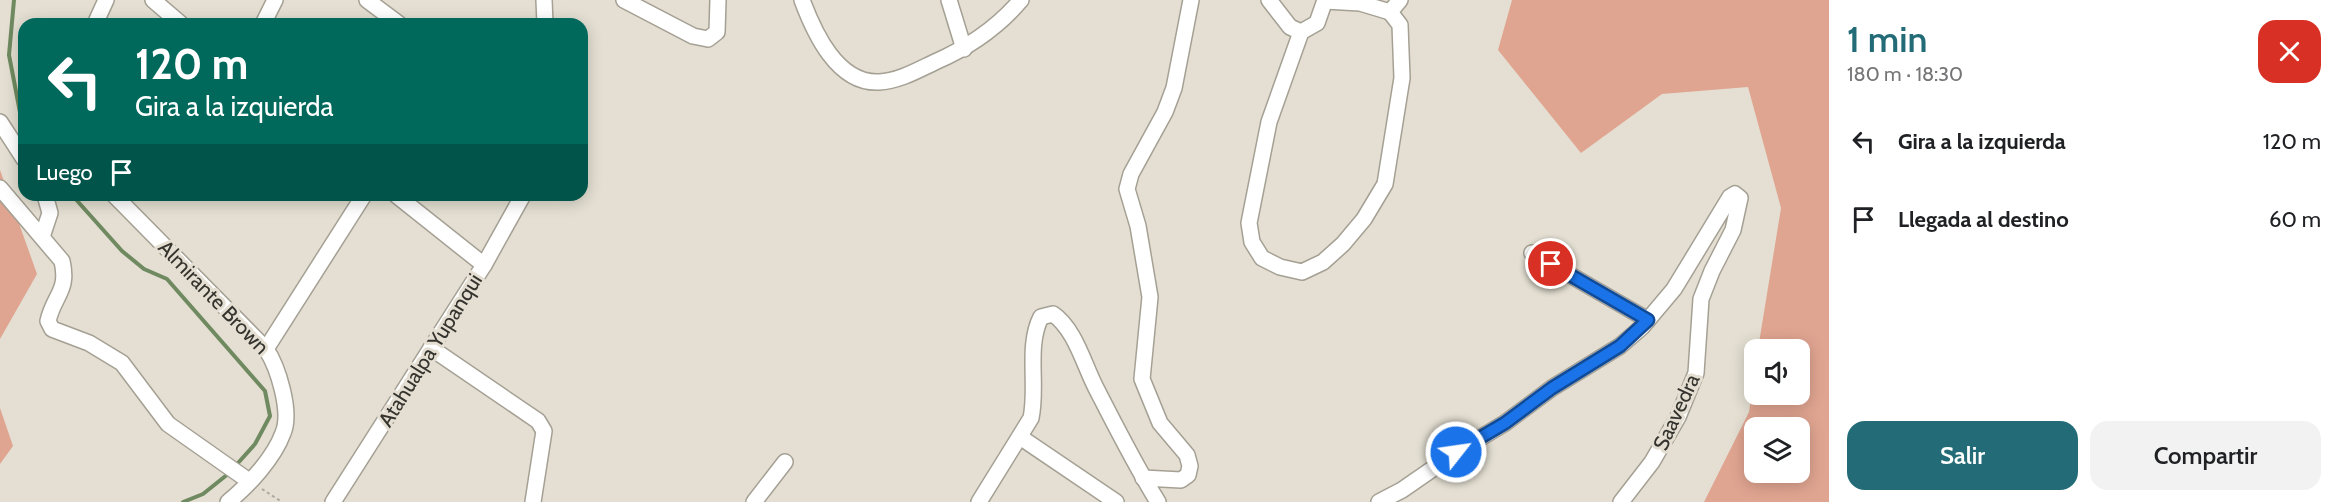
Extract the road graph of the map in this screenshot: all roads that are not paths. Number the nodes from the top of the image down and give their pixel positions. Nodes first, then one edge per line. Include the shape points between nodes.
1 (106, 0) edge
2 (153, 0) edge
3 (274, 0) edge
4 (367, 0) edge
5 (544, 0) edge
6 (624, 0) edge
7 (718, 0) edge
8 (801, 0) edge
9 (949, 0) edge
10 (1021, 0) edge
11 (1191, 0) edge
12 (1269, 0) edge
13 (1325, 0) edge
14 (645, 6) edge
15 (1395, 6) edge
16 (98, 18) edge
17 (174, 18) edge
18 (266, 18) edge
19 (391, 18) edge
20 (545, 18) edge
21 (1301, 32) junction
22 (964, 49) junction
23 (0, 122) edge
24 (18, 150) edge
25 (0, 188) edge
26 (47, 201) edge
27 (120, 201) edge
28 (360, 201) edge
29 (404, 201) edge
30 (521, 201) edge
31 (42, 237) junction
32 (1532, 253) dead end
33 (484, 265) junction
34 (1648, 320) junction
35 (431, 348) junction
36 (266, 349) junction
37 (1020, 437) junction
38 (786, 462) dead end
39 (1143, 478) junction
40 (249, 481) junction
41 (228, 502) edge
42 (333, 502) edge
43 (533, 502) edge
44 (754, 502) edge
45 (979, 502) edge
46 (1116, 502) edge
47 (1158, 502) edge
48 (1379, 502) edge
49 (1621, 502) edge

1 - 16 street
2 - 17 street
3 - 18 street
4 - 19 street
5 - 20 street
6 - 14 street
7 - 14 street via 717,32 708,39 693,36
8 - 22 street via 835,63 863,80 898,79
9 - 22 street
10 - 22 street
11 - 39 street via 1166,112 1131,174 1127,189 1138,226 1150,297 1142,379 1160,423 1187,455 1190,466 1188,475 1181,480
12 - 21 street via 1290,27
13 - 15 street
13 - 21 street via 1317,23
15 - 21 street via 1400,25 1402,78 1384,184 1364,219 1343,244 1323,262 1302,272 1262,258 1252,242 1249,223 1269,122
23 - 24 street
25 - 31 street
26 - 31 street via 50,213
27 - 36 street, Almirante Brown
28 - 36 street
29 - 33 street
30 - 33 street, Atahualpa Yupanqui
31 - 40 street via 62,261 65,275 64,290 50,311 48,321 52,328 112,355 168,424
32 - 34 street
33 - 35 street, Atahualpa Yupanqui
34 - 48 street via 1620,346
34 - 49 street, Saavedra via 1674,289 1735,194 1740,198 1733,230 1701,299 1696,373 1678,417 1652,462
35 - 42 street, Atahualpa Yupanqui
35 - 43 street via 538,420 544,431
36 - 40 street, Almirante Brown via 276,364 286,414 284,433
37 - 39 street via 1034,403 1035,328 1041,317 1053,314 1062,320 1073,339
37 - 45 street
37 - 46 street
38 - 44 street
39 - 47 street
40 - 41 street, Almirante Brown

